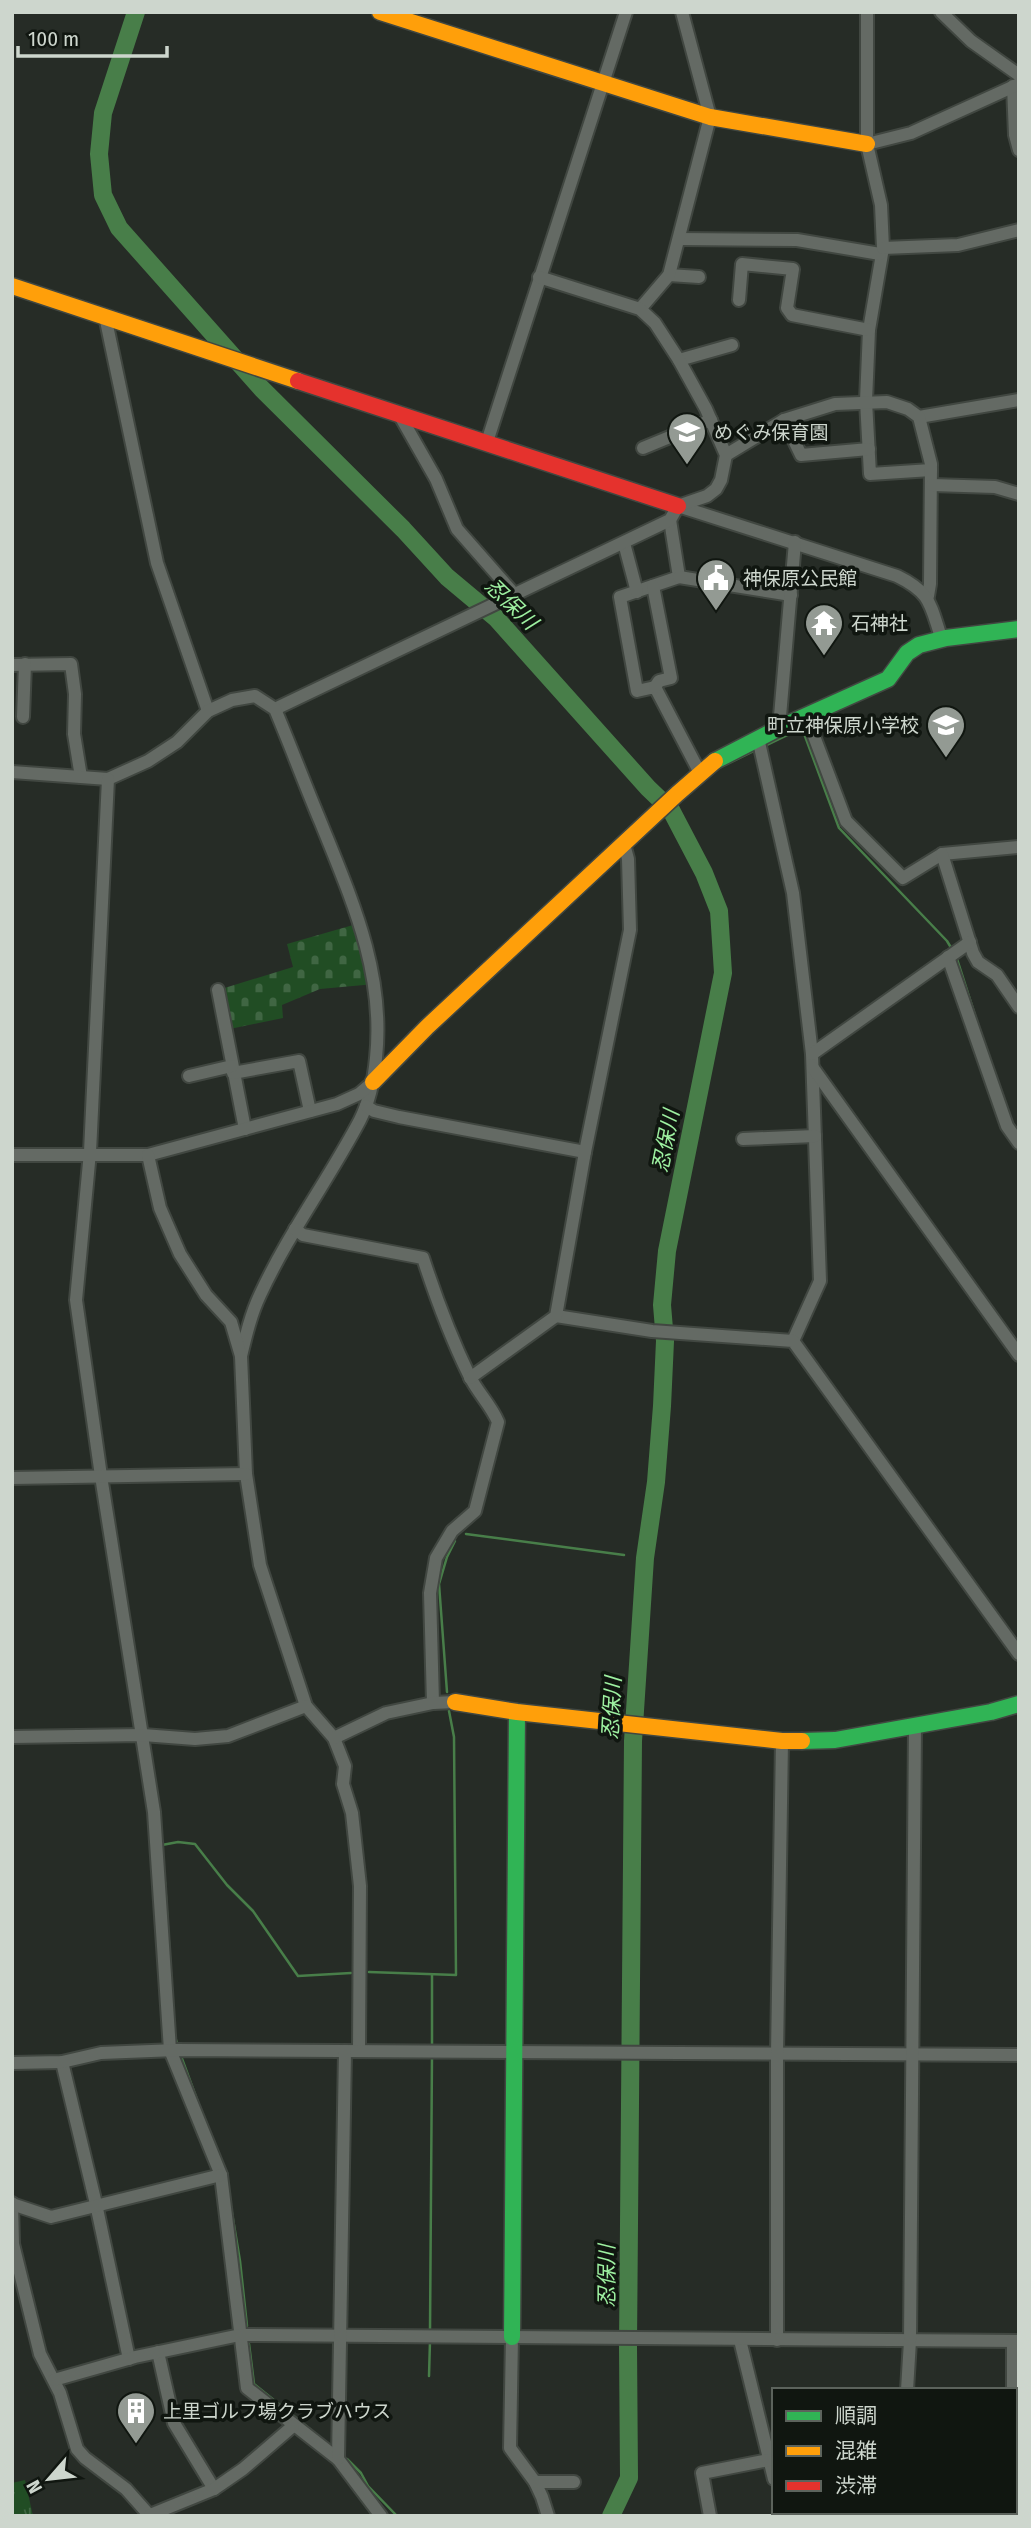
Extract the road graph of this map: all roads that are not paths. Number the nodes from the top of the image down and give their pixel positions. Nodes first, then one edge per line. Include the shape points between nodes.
1 (380, 12) edge
2 (626, 12) edge
3 (682, 12) edge
4 (867, 12) edge
5 (941, 12) edge
6 (604, 82) junction
7 (1017, 82) edge
8 (710, 117) junction
9 (867, 144) junction
10 (1019, 150) edge
11 (1019, 230) edge
12 (679, 239) junction
13 (882, 251) junction
14 (669, 275) junction
15 (539, 277) junction
16 (699, 277) dead end
17 (12, 286) edge
18 (739, 300) dead end
19 (640, 309) junction
20 (105, 316) junction
21 (869, 330) junction
22 (732, 345) dead end
23 (679, 360) junction
24 (1019, 400) edge
25 (866, 401) junction
26 (399, 414) junction
27 (919, 416) junction
28 (785, 419) junction
29 (711, 420) junction
30 (487, 442) junction
31 (643, 448) dead end
32 (869, 449) junction
33 (726, 455) junction
34 (931, 470) junction
35 (932, 485) junction
36 (1019, 494) edge
37 (674, 513) junction
38 (795, 542) junction
39 (624, 543) junction
40 (679, 578) junction
41 (653, 586) junction
42 (637, 592) junction
43 (790, 595) junction
44 (515, 596) junction
45 (928, 596) junction
46 (1019, 629) edge
47 (942, 640) junction
48 (18, 664) edge
49 (655, 687) junction
50 (275, 709) junction
51 (208, 712) junction
52 (806, 715) junction
53 (23, 717) dead end
54 (779, 728) junction
55 (758, 738) junction
56 (12, 772) edge
57 (700, 773) junction
58 (81, 777) junction
59 (108, 779) junction
60 (624, 844) junction
61 (1019, 847) edge
62 (942, 854) junction
63 (970, 942) junction
64 (948, 957) junction
65 (218, 990) dead end
66 (1019, 1007) edge
67 (812, 1054) junction
68 (813, 1068) junction
69 (233, 1069) junction
70 (189, 1076) dead end
71 (373, 1082) junction
72 (366, 1106) junction
73 (310, 1111) junction
74 (245, 1129) junction
75 (815, 1136) junction
76 (743, 1139) dead end
77 (1019, 1143) edge
78 (585, 1152) junction
79 (12, 1155) edge
80 (148, 1155) junction
81 (89, 1156) junction
82 (295, 1229) junction
83 (555, 1317) junction
84 (793, 1341) junction
85 (241, 1356) junction
86 (1019, 1356) edge
87 (470, 1378) junction
88 (246, 1474) junction
89 (101, 1476) junction
90 (12, 1478) edge
91 (1019, 1654) edge
92 (455, 1702) joint
93 (433, 1703) junction
94 (1019, 1704) edge
95 (306, 1706) junction
96 (517, 1712) junction
97 (915, 1726) junction
98 (143, 1735) junction
99 (12, 1737) edge
100 (334, 1738) junction
101 (782, 1741) junction
102 (170, 2050) junction
103 (345, 2050) junction
104 (359, 2051) junction
105 (514, 2053) junction
106 (777, 2054) junction
107 (913, 2055) junction
108 (1019, 2055) edge
109 (62, 2062) junction
110 (12, 2063) edge
111 (221, 2175) junction
112 (12, 2203) edge
113 (96, 2204) junction
114 (240, 2335) junction
115 (342, 2337) junction
116 (512, 2337) junction
117 (740, 2340) junction
118 (777, 2340) junction
119 (910, 2341) junction
120 (1016, 2341) edge
121 (158, 2352) junction
122 (129, 2358) junction
123 (54, 2380) junction
124 (907, 2388) edge
125 (1013, 2388) edge
126 (293, 2426) junction
127 (338, 2459) junction
128 (769, 2460) junction
129 (772, 2471) edge
130 (574, 2482) dead end
131 (535, 2483) junction
132 (214, 2489) junction
133 (379, 2515) edge
134 (150, 2516) edge
135 (548, 2516) edge
136 (710, 2516) edge

1 - 6 street
2 - 6 street
3 - 8 street
4 - 9 street
5 - 7 street
6 - 8 street
6 - 15 street
7 - 9 street via 911,133
7 - 10 street via 1015,135
8 - 9 street
8 - 12 street
9 - 13 street via 881,205
11 - 13 street via 958,245
12 - 13 street via 797,240
12 - 14 street
13 - 21 street
14 - 16 street
14 - 19 street
15 - 19 street
15 - 30 street
17 - 20 street
18 - 21 street via 742,264 793,269 787,308 792,316
19 - 23 street
20 - 26 street
20 - 51 street via 157,562
21 - 25 street
22 - 23 street
23 - 29 street
24 - 27 street
25 - 27 street via 887,402
25 - 28 street via 835,404
25 - 32 street
26 - 30 street
26 - 44 street via 457,529
27 - 34 street
28 - 32 street via 801,456
28 - 33 street
29 - 31 street
29 - 33 street
30 - 37 street
32 - 34 street via 870,474
33 - 37 street via 716,489
34 - 35 street
35 - 36 street via 995,487
35 - 45 street
37 - 38 street
37 - 39 street
37 - 40 street
38 - 43 street
38 - 45 street via 897,576
39 - 42 street
39 - 44 street
40 - 41 street
40 - 43 street
41 - 42 street
41 - 49 street via 671,678
42 - 49 street via 620,597 637,691
43 - 54 street
44 - 50 street
45 - 47 street
46 - 47 street
47 - 52 street via 913,648 888,680
48 - 53 street
48 - 58 street via 71,664
49 - 57 street
50 - 51 street via 255,696 232,700
50 - 71 street via 366,941 378,1004
51 - 59 street via 177,742
52 - 54 street
52 - 62 street via 846,821 903,878
54 - 55 street
55 - 57 street
55 - 67 street via 793,893
56 - 58 street
57 - 60 street
58 - 59 street
59 - 81 street
60 - 71 street
60 - 78 street via 630,930
61 - 62 street
62 - 63 street
63 - 64 street
63 - 66 street via 978,962 997,975
64 - 67 street
64 - 77 street via 1007,1126
65 - 69 street
67 - 68 street
68 - 75 street
68 - 86 street
69 - 70 street
69 - 73 street via 299,1061
69 - 74 street
71 - 72 street
71 - 73 street via 353,1097
72 - 78 street via 398,1117
72 - 82 street
73 - 74 street
74 - 80 street
75 - 76 street
75 - 84 street via 820,1281
78 - 83 street
79 - 81 street
80 - 81 street
80 - 85 street via 160,1208 180,1254 206,1295 231,1322
81 - 89 street via 76,1300
82 - 85 street via 259,1296
82 - 87 street via 303,1235 423,1258
83 - 84 street via 652,1331
83 - 87 street
84 - 91 street
85 - 88 street
87 - 93 street via 498,1422 475,1511 452,1531 436,1558 430,1593
88 - 89 street
88 - 95 street via 260,1564
89 - 90 street
89 - 98 street
92 - 93 street
92 - 96 street
93 - 100 street via 386,1713
94 - 97 street
95 - 98 street via 228,1736
95 - 100 street
96 - 101 street
96 - 105 street
97 - 101 street via 835,1740
97 - 107 street
98 - 99 street
98 - 102 street via 154,1812
100 - 104 street via 345,1766 343,1784 352,1813 360,1886
101 - 106 street
102 - 103 street
102 - 109 street via 101,2053
102 - 111 street
103 - 104 street
103 - 115 street
104 - 105 street
105 - 106 street
105 - 116 street
106 - 107 street
106 - 118 street
107 - 108 street
107 - 119 street
109 - 110 street
109 - 113 street
111 - 113 street
111 - 114 street
112 - 113 street via 51,2217
112 - 123 street via 13,2244 40,2354
113 - 122 street
114 - 115 street
114 - 121 street
114 - 126 street via 247,2388
115 - 116 street
115 - 127 street
116 - 117 street
116 - 131 street via 510,2448
117 - 118 street
117 - 128 street
118 - 119 street
119 - 120 street
119 - 124 street
120 - 125 street
121 - 122 street
121 - 132 street via 174,2423
122 - 123 street
123 - 134 street via 77,2449 126,2489
126 - 127 street
126 - 132 street
127 - 133 street
128 - 129 street
128 - 136 street via 702,2473
130 - 131 street
131 - 135 street
132 - 134 street

